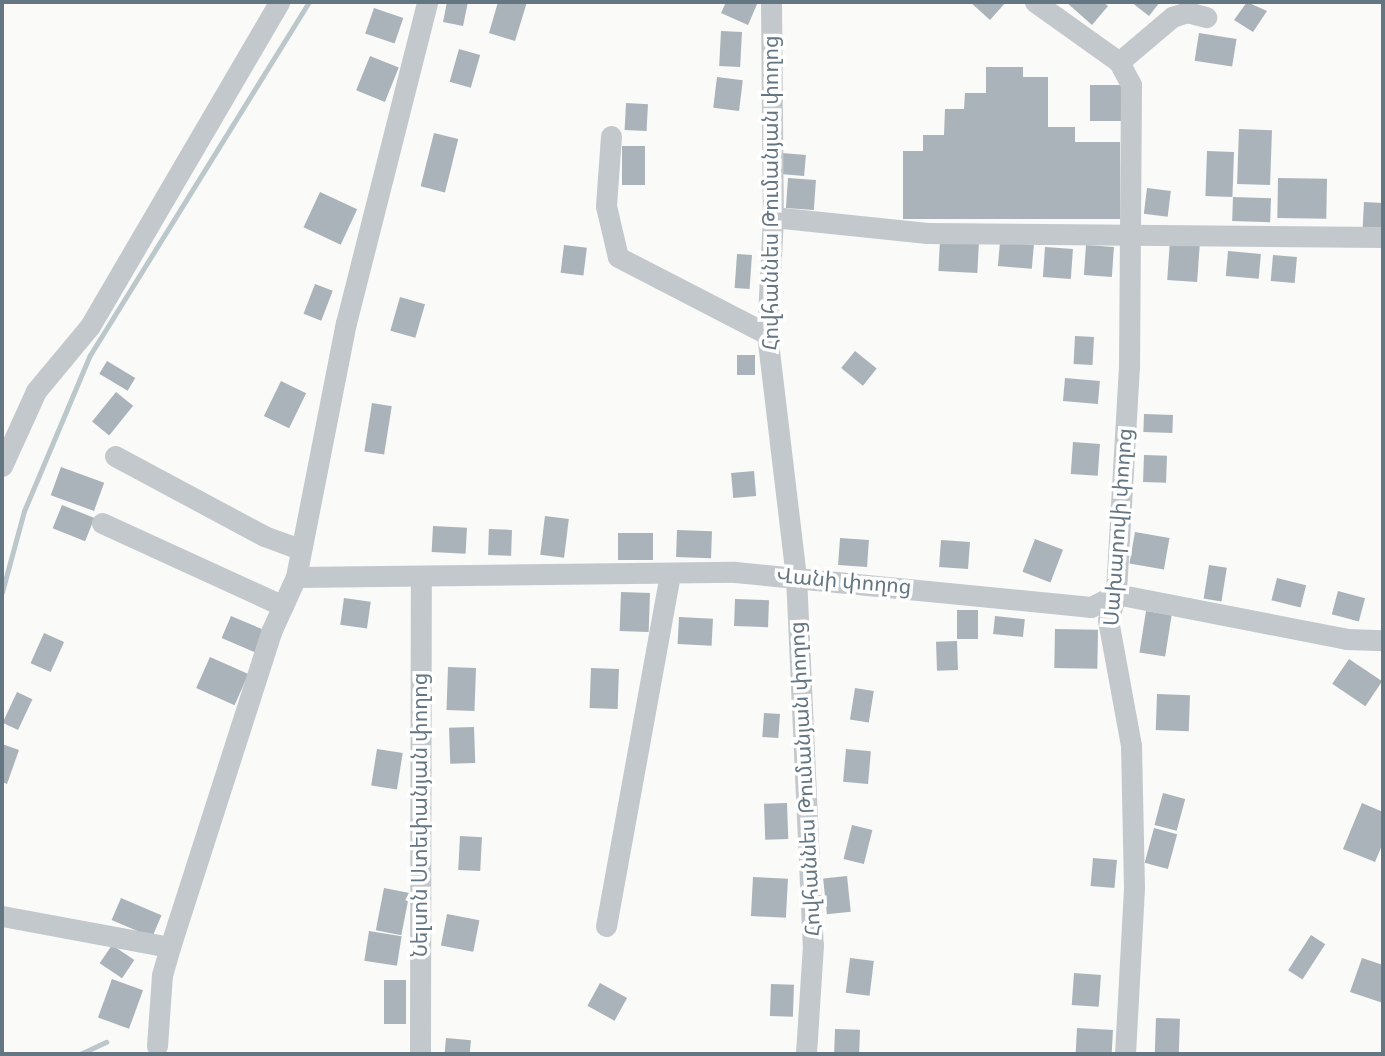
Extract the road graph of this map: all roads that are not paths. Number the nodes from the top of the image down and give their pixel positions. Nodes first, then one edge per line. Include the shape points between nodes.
1 (279, 2) edge
2 (426, 2) edge
3 (771, 2) edge
4 (1035, 2) edge
5 (1206, 18) dead end
6 (1119, 62) junction
7 (611, 136) dead end
8 (773, 217) junction
9 (1132, 232) junction
10 (1383, 237) edge
11 (767, 334) junction
12 (115, 456) dead end
13 (2, 466) edge
14 (102, 523) dead end
15 (299, 549) junction
16 (670, 574) junction
17 (421, 576) junction
18 (796, 576) junction
19 (296, 577) junction
20 (1116, 594) junction
21 (283, 606) junction
22 (1383, 640) edge
23 (2, 916) edge
24 (606, 926) dead end
25 (170, 947) junction
26 (157, 1046) dead end
27 (420, 1054) edge
28 (806, 1054) edge
29 (1125, 1054) edge

1 - 13 street via 90,326 36,391
2 - 15 street via 346,323
3 - 8 street, Հովհաննես Թումանյան փողոց
4 - 6 street
5 - 6 street via 1187,12 1172,17
6 - 9 street, Սախարովի փողոց via 1131,85
7 - 11 street via 606,206 618,257
8 - 9 street via 927,233
8 - 11 street, Հովհաննես Թումանյան փողոց
9 - 10 street
9 - 20 street, Սախարովի փողոց
11 - 18 street, Հովհաննես Թումանյան փողոց
12 - 15 street via 264,536
14 - 21 street
15 - 19 street
16 - 17 street, Վանի փողոց
16 - 18 street, Վանի փողոց
16 - 24 street
17 - 19 street, Վանի փողոց
17 - 27 street, Նելսոն Ստեփանյան փողոց
18 - 20 street, Վանի փողոց via 1091,607
18 - 28 street, Հովհաննես Թումանյան փողոց via 813,945
19 - 21 street
20 - 22 street via 1347,639
20 - 29 street, Սախարովի փողոց via 1108,620 1132,771 1134,888
21 - 25 street
23 - 25 street
25 - 26 street via 162,975

